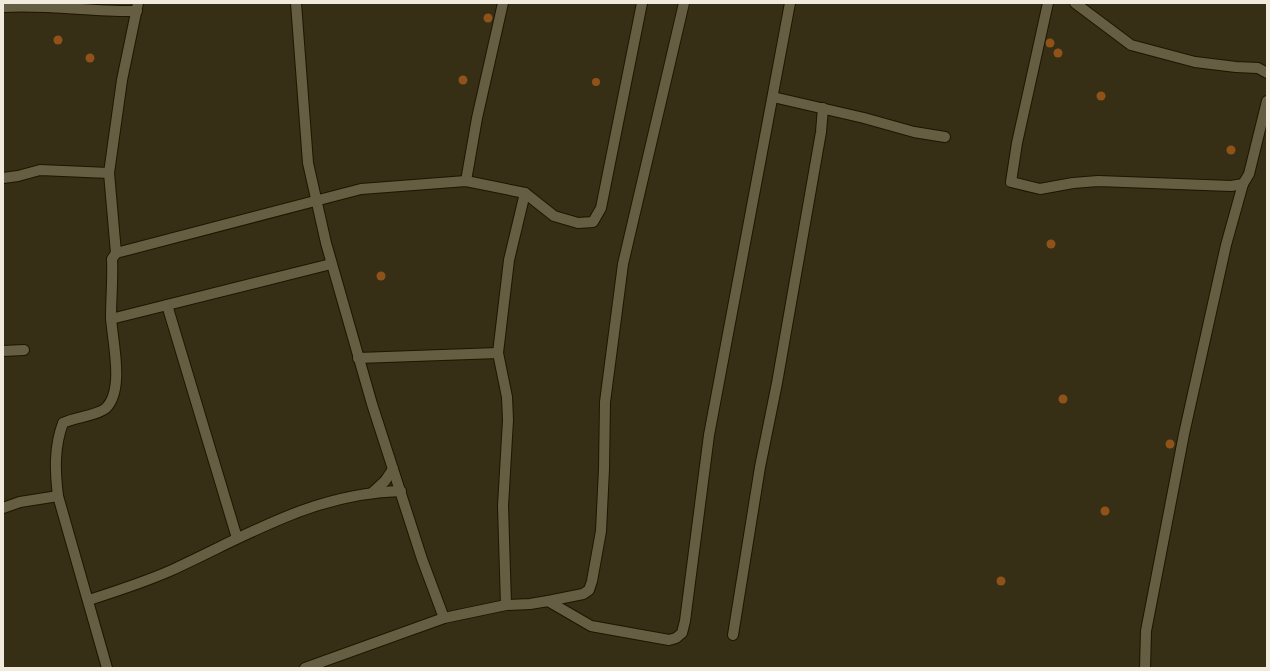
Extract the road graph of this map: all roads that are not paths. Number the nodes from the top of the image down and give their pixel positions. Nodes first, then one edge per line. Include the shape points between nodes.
1 (296, 3) edge
2 (503, 3) edge
3 (642, 3) edge
4 (684, 3) edge
5 (790, 3) edge
6 (1048, 3) edge
7 (1075, 3) edge
8 (27, 4) edge
9 (3, 7) edge
10 (137, 7) edge
11 (1267, 73) edge
12 (773, 98) junction
13 (1267, 101) edge
14 (823, 108) junction
15 (945, 137) dead end
16 (109, 173) junction
17 (3, 178) edge
18 (466, 181) junction
19 (1243, 184) junction
20 (525, 193) junction
21 (316, 202) junction
22 (116, 253) junction
23 (331, 264) junction
24 (167, 305) junction
25 (111, 318) junction
26 (24, 350) dead end
27 (3, 351) edge
28 (498, 353) junction
29 (358, 358) junction
30 (393, 469) junction
31 (401, 491) junction
32 (372, 493) junction
33 (58, 496) junction
34 (3, 508) edge
35 (237, 538) junction
36 (89, 600) junction
37 (548, 601) junction
38 (506, 605) junction
39 (444, 618) junction
40 (733, 635) dead end
41 (107, 668) edge
42 (305, 668) edge
43 (1145, 668) edge

1 - 21 street via 308,163
2 - 18 street via 477,118
3 - 20 street via 601,208 593,222 578,223 554,216
4 - 37 street via 623,264 604,402 601,531 592,580 589,590 583,594
5 - 12 street
6 - 19 street via 1017,143 1011,182 1040,189 1098,181 1231,186
7 - 11 street via 1131,45 1195,62 1258,68
8 - 9 street
8 - 10 street via 115,12
10 - 16 street via 122,80
12 - 14 street
12 - 37 street via 709,435 682,633 669,640 606,630 591,626
13 - 19 street via 1248,174
14 - 15 street via 914,132
14 - 40 street via 821,132 760,468
16 - 17 street via 40,170
16 - 22 street
18 - 20 street
18 - 21 street via 361,189
19 - 43 street via 1220,271 1174,482 1146,631
20 - 28 street via 509,260
21 - 22 street
21 - 23 street
22 - 25 street via 112,259
23 - 24 street
23 - 29 street
24 - 25 street
24 - 35 street
25 - 33 street via 115,363 114,390 106,408 63,423 56,451 55,474
26 - 27 street
28 - 29 street
28 - 38 street via 507,397 508,420 503,506
29 - 30 street
30 - 31 street
30 - 32 street
31 - 32 street
31 - 39 street
32 - 35 street via 295,512
33 - 34 street via 20,502
33 - 36 street
35 - 36 street via 143,582
36 - 41 street
37 - 38 street
38 - 39 street
39 - 42 street

